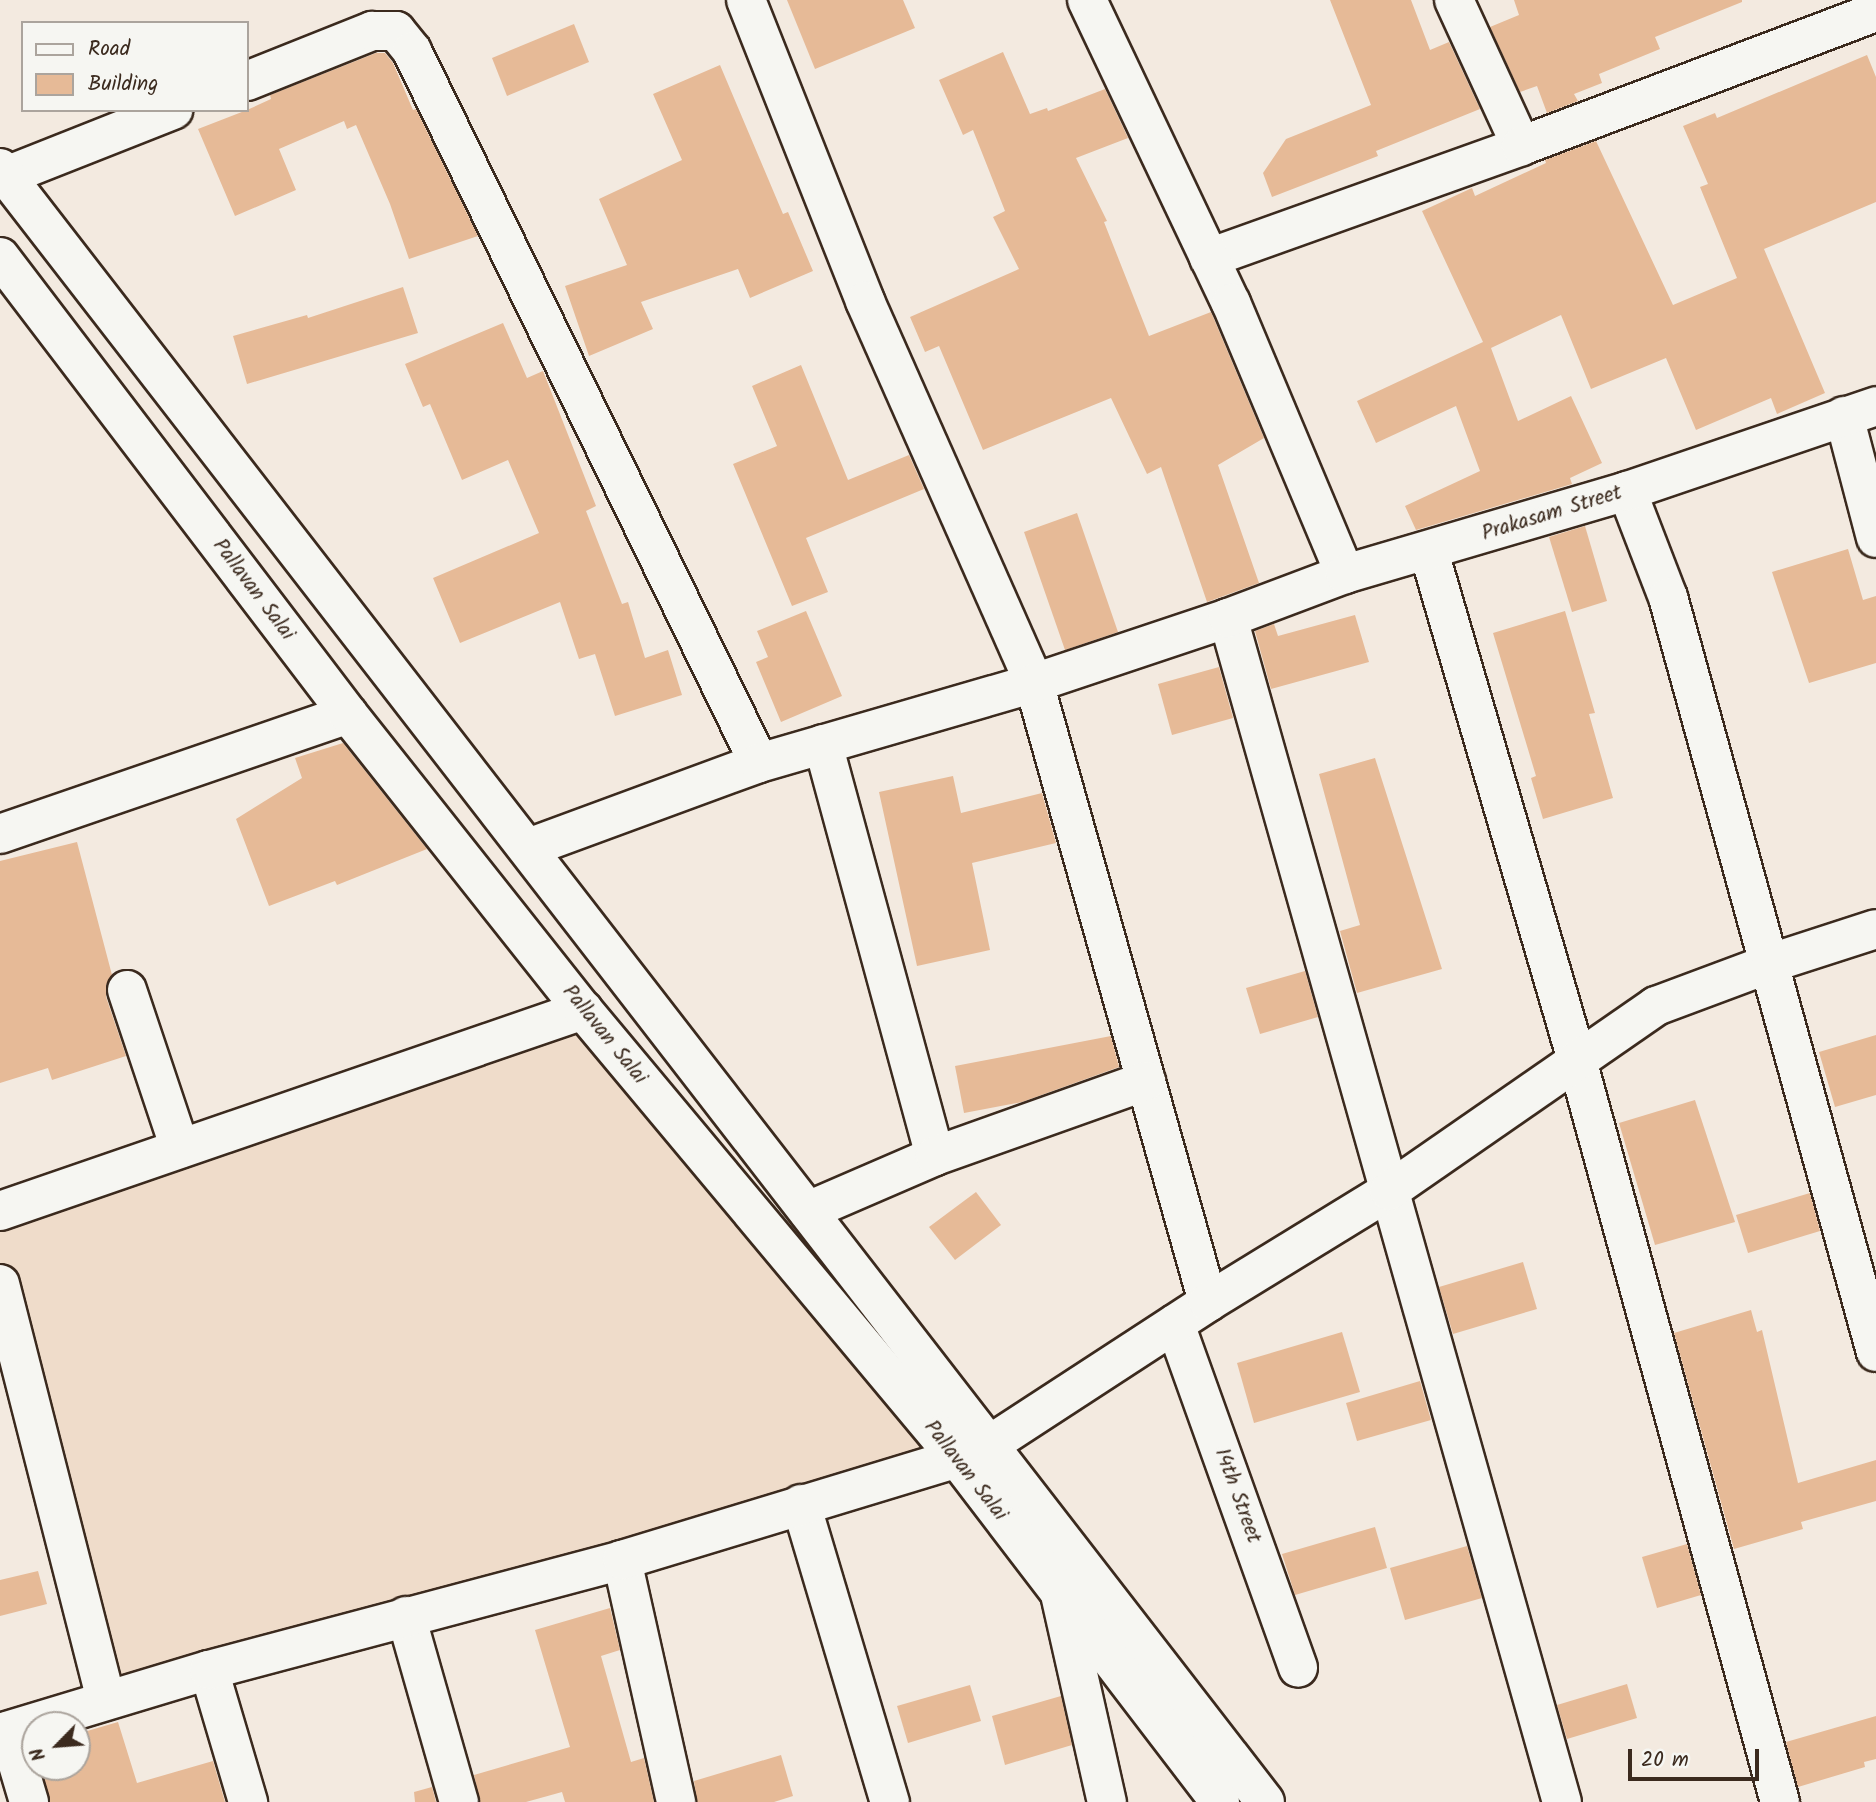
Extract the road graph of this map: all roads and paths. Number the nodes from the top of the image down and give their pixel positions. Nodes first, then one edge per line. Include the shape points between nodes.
1 (746, 0) edge
2 (1087, 0) edge
3 (1454, 0) edge
4 (1876, 12) edge
5 (248, 81) edge
6 (168, 112) edge
7 (1521, 146) junction
8 (3, 172) edge
9 (0, 257) edge
10 (1209, 258) junction
11 (1860, 411) edge
12 (1627, 492) junction
13 (1876, 538) edge
14 (1429, 552) junction
15 (1345, 574) junction
16 (1228, 618) junction
17 (1034, 683) junction
18 (348, 714) junction
19 (824, 744) junction
20 (759, 763) junction
21 (0, 834) edge
22 (528, 848) junction
23 (1876, 929) edge
24 (1771, 963) junction
25 (127, 990) dead end
26 (583, 1010) junction
27 (1577, 1060) junction
28 (1146, 1081) junction
29 (180, 1149) junction
30 (935, 1156) junction
31 (1389, 1191) junction
32 (0, 1211) edge
33 (808, 1211) junction
34 (0, 1284) edge
35 (1208, 1302) junction
36 (1175, 1324) junction
37 (1876, 1352) edge
38 (973, 1451) junction
39 (801, 1504) junction
40 (622, 1560) junction
41 (1060, 1594) junction
42 (407, 1616) junction
43 (1298, 1668) dead end
44 (209, 1670) junction
45 (106, 1700) junction
46 (4, 1732) edge
47 (29, 1802) edge
48 (248, 1802) edge
49 (459, 1802) edge
50 (676, 1802) edge
51 (890, 1802) edge
52 (1107, 1802) edge
53 (1220, 1802) edge
54 (1265, 1802) edge
55 (1562, 1802) edge
56 (1780, 1802) edge

1 - 17 street via 865,301
2 - 10 street
3 - 7 street
4 - 7 street
5 - 20 street via 372,32 396,31 412,51
6 - 8 street
7 - 10 street
8 - 22 street
9 - 18 street, Pallavan Salai
10 - 15 street
11 - 12 street, Prakasam Street
11 - 13 street
12 - 14 street, Prakasam Street
12 - 24 street via 1668,597
14 - 15 street, Prakasam Street
14 - 27 street
15 - 16 street, Prakasam Street
16 - 17 street, Prakasam Street
16 - 31 street
17 - 19 street, Prakasam Street
17 - 28 street
18 - 21 street
18 - 26 street, Pallavan Salai
19 - 20 street, Prakasam Street
19 - 30 street
20 - 22 street, Prakasam Street
22 - 33 street
23 - 24 street
24 - 27 street via 1657,1006
24 - 37 street
25 - 29 street
26 - 29 street
26 - 38 street, Pallavan Salai
27 - 31 street
27 - 56 street
28 - 30 street
28 - 35 street
29 - 32 street
30 - 33 street
31 - 35 street
31 - 55 street
33 - 38 street
34 - 45 street
35 - 36 street
36 - 38 street
36 - 43 street, 14th Street
38 - 39 street
38 - 41 street, Pallavan Salai
38 - 54 street
39 - 40 street
39 - 51 street
40 - 42 street
40 - 50 street
41 - 52 street
41 - 53 street, Pallavan Salai
42 - 44 street
42 - 49 street
44 - 45 street
44 - 48 street
45 - 46 street
46 - 47 street

